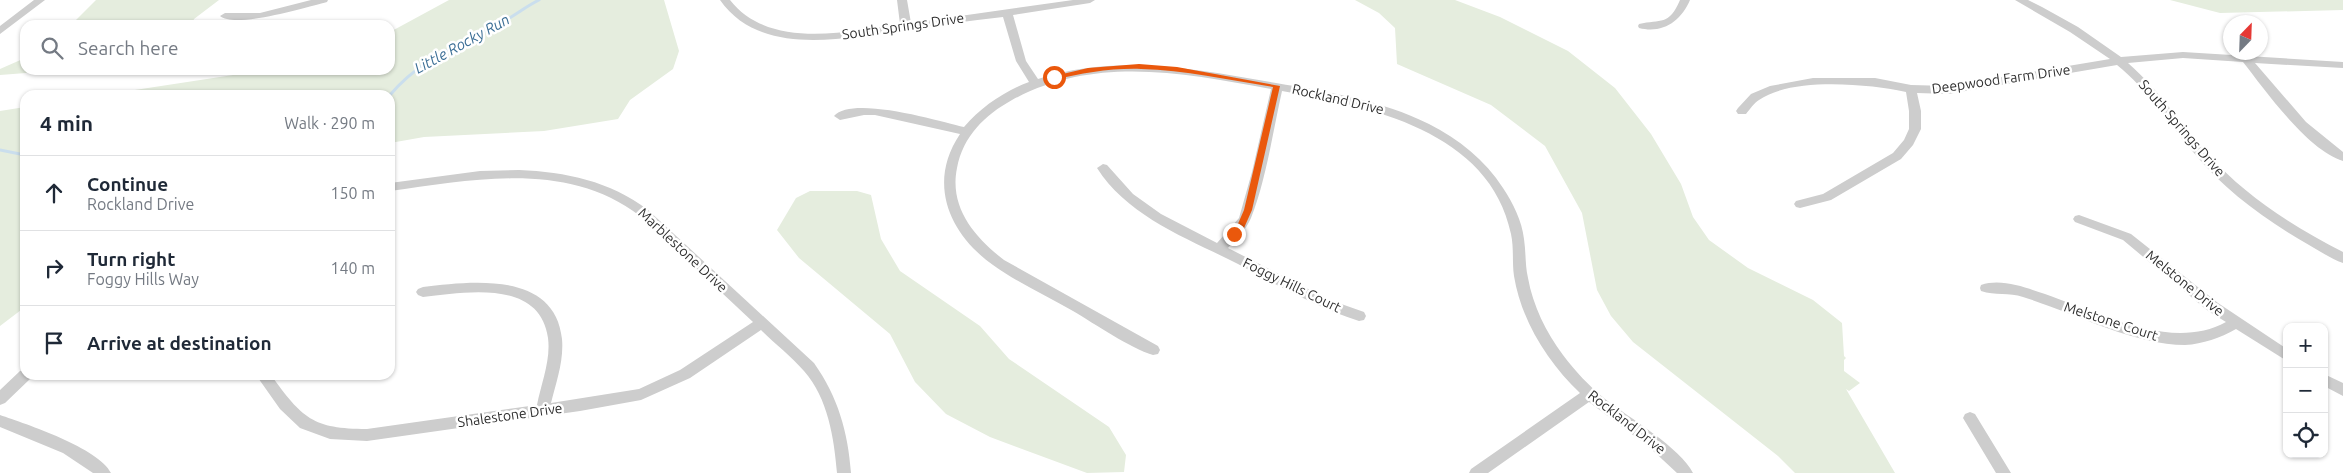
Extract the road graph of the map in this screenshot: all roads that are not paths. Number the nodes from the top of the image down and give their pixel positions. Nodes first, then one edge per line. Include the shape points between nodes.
1 (40, 0) edge
2 (323, 0) edge
3 (726, 0) edge
4 (902, 0) edge
5 (1090, 0) edge
6 (1685, 0) edge
7 (2020, 0) edge
8 (1007, 12) junction
9 (225, 16) dead end
10 (906, 26) junction
11 (1643, 26) dead end
12 (0, 32) edge
13 (2223, 58) edge
14 (2247, 60) edge
15 (2262, 60) edge
16 (2118, 61) junction
17 (2343, 65) edge
18 (1035, 83) junction
19 (1277, 86) junction
20 (1911, 89) junction
21 (1742, 111) dead end
22 (840, 116) dead end
23 (965, 131) junction
24 (2343, 157) edge
25 (1103, 168) dead end
26 (395, 186) edge
27 (1800, 204) dead end
28 (2080, 219) dead end
29 (1219, 249) junction
30 (2343, 258) edge
31 (1986, 288) dead end
32 (423, 292) dead end
33 (1359, 316) dead end
34 (762, 323) junction
35 (2235, 323) junction
36 (1153, 350) dead end
37 (2283, 353) edge
38 (20, 380) edge
39 (267, 380) edge
40 (2328, 381) edge
41 (2343, 390) edge
42 (1590, 394) junction
43 (0, 399) edge
44 (543, 410) junction
45 (1970, 418) dead end
46 (0, 421) edge
47 (104, 473) edge
48 (844, 473) edge
49 (1476, 473) edge
50 (1686, 473) edge
51 (2004, 473) edge

1 - 12 street
2 - 9 street via 254,16
3 - 10 street, South Springs Drive via 745,20 790,35 823,37
4 - 10 street
5 - 8 street, South Springs Drive
6 - 11 street via 1671,21 1654,27
7 - 16 street, South Springs Drive via 2071,28
8 - 10 street, South Springs Drive
8 - 18 street via 1021,61
13 - 16 street, Deepwood Farm Drive via 2167,55
14 - 24 street via 2299,124
15 - 17 street, Deepwood Farm Drive
16 - 20 street, Deepwood Farm Drive via 1948,90
16 - 30 street, South Springs Drive via 2154,94 2193,145 2236,188 2291,228
18 - 19 street, Rockland Drive via 1088,70 1139,66
18 - 23 street, Rockland Drive via 992,107
19 - 29 street via 1245,218 1240,228
19 - 42 street, Rockland Drive via 1353,100 1396,113 1450,141 1480,167 1502,195 1512,217 1518,237 1521,277 1536,324 1559,360
20 - 21 street, Deepwood Farm Drive via 1875,82 1813,81 1761,94
20 - 27 street via 1915,130 1897,156 1827,197
22 - 23 street via 875,111
23 - 36 street, Rockland Drive via 953,156 949,183 954,209 967,234 999,263
25 - 29 street, Foggy Hills Court via 1118,187 1143,208
26 - 34 street, Marblestone Drive via 480,175 519,174 556,176 602,188 644,213
28 - 35 street, Melstone Drive via 2127,238
29 - 33 street, Foggy Hills Court via 1326,304
31 - 35 street, Melstone Court via 2013,289 2139,333 2166,339 2208,337
32 - 44 street via 493,287 519,293 539,305 551,321 556,340
34 - 44 street, Shalestone Drive via 685,374 657,388 624,398
34 - 48 street, Marblestone Drive via 809,367 828,396 842,435
35 - 37 street, Melstone Drive
38 - 43 street
39 - 44 street, Shalestone Drive via 294,417 310,428 335,435 367,435
40 - 41 street
42 - 49 street
42 - 50 street, Rockland Drive via 1660,447
45 - 51 street
46 - 47 street via 63,445 88,458

